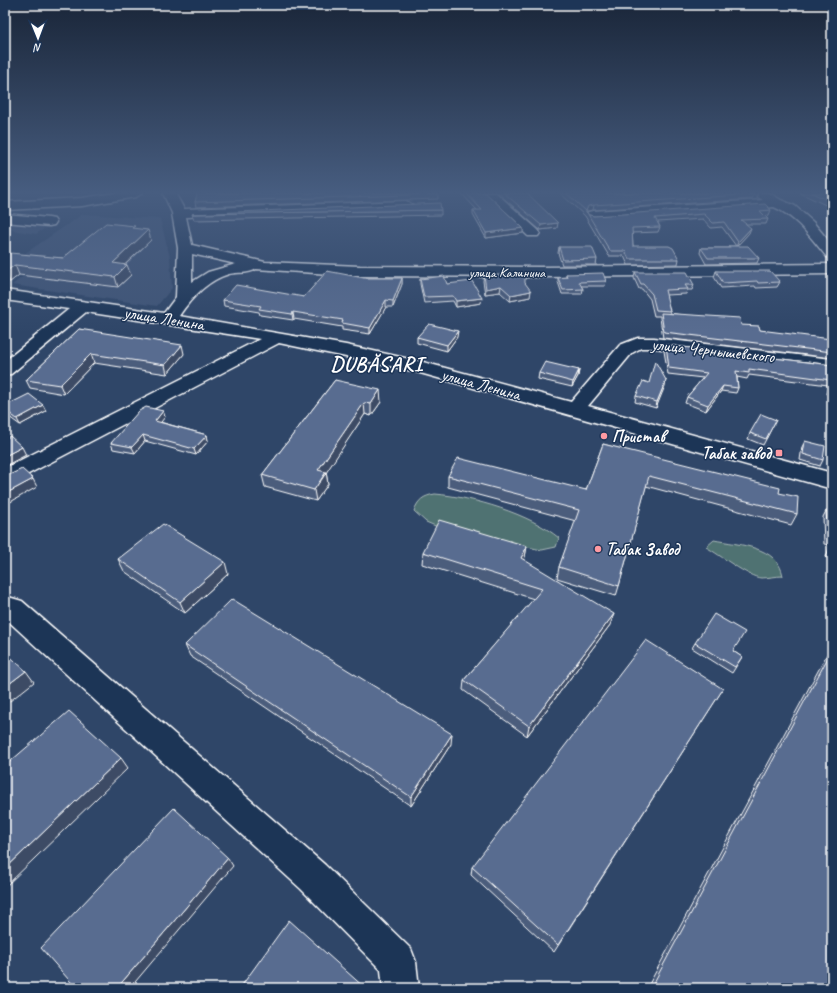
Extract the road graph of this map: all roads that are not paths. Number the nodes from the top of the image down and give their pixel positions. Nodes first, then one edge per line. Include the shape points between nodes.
1 (184, 239) edge
2 (820, 239) edge
3 (185, 248) junction
4 (832, 254) edge
5 (265, 266) junction
6 (832, 269) edge
7 (5, 295) edge
8 (184, 298) junction
9 (83, 306) junction
10 (168, 319) junction
11 (276, 337) junction
12 (832, 364) edge
13 (5, 370) edge
14 (575, 409) junction
15 (5, 477) edge
16 (832, 481) edge
17 (5, 607) edge
18 (401, 988) edge

1 - 3 street
2 - 4 street
3 - 5 street, улица Калинина
3 - 8 street
5 - 6 street, улица Калинина via 360,271 540,272
5 - 8 street via 222,270 207,277
7 - 9 street, улица Ленина
8 - 10 street
9 - 10 street, улица Ленина
9 - 13 street
10 - 11 street, улица Ленина
11 - 14 street, улица Ленина via 417,366
11 - 15 street
12 - 14 street, улица Чернышевского via 638,343 626,349
14 - 16 street, улица Ленина
17 - 18 street via 13,608 313,877 398,962

